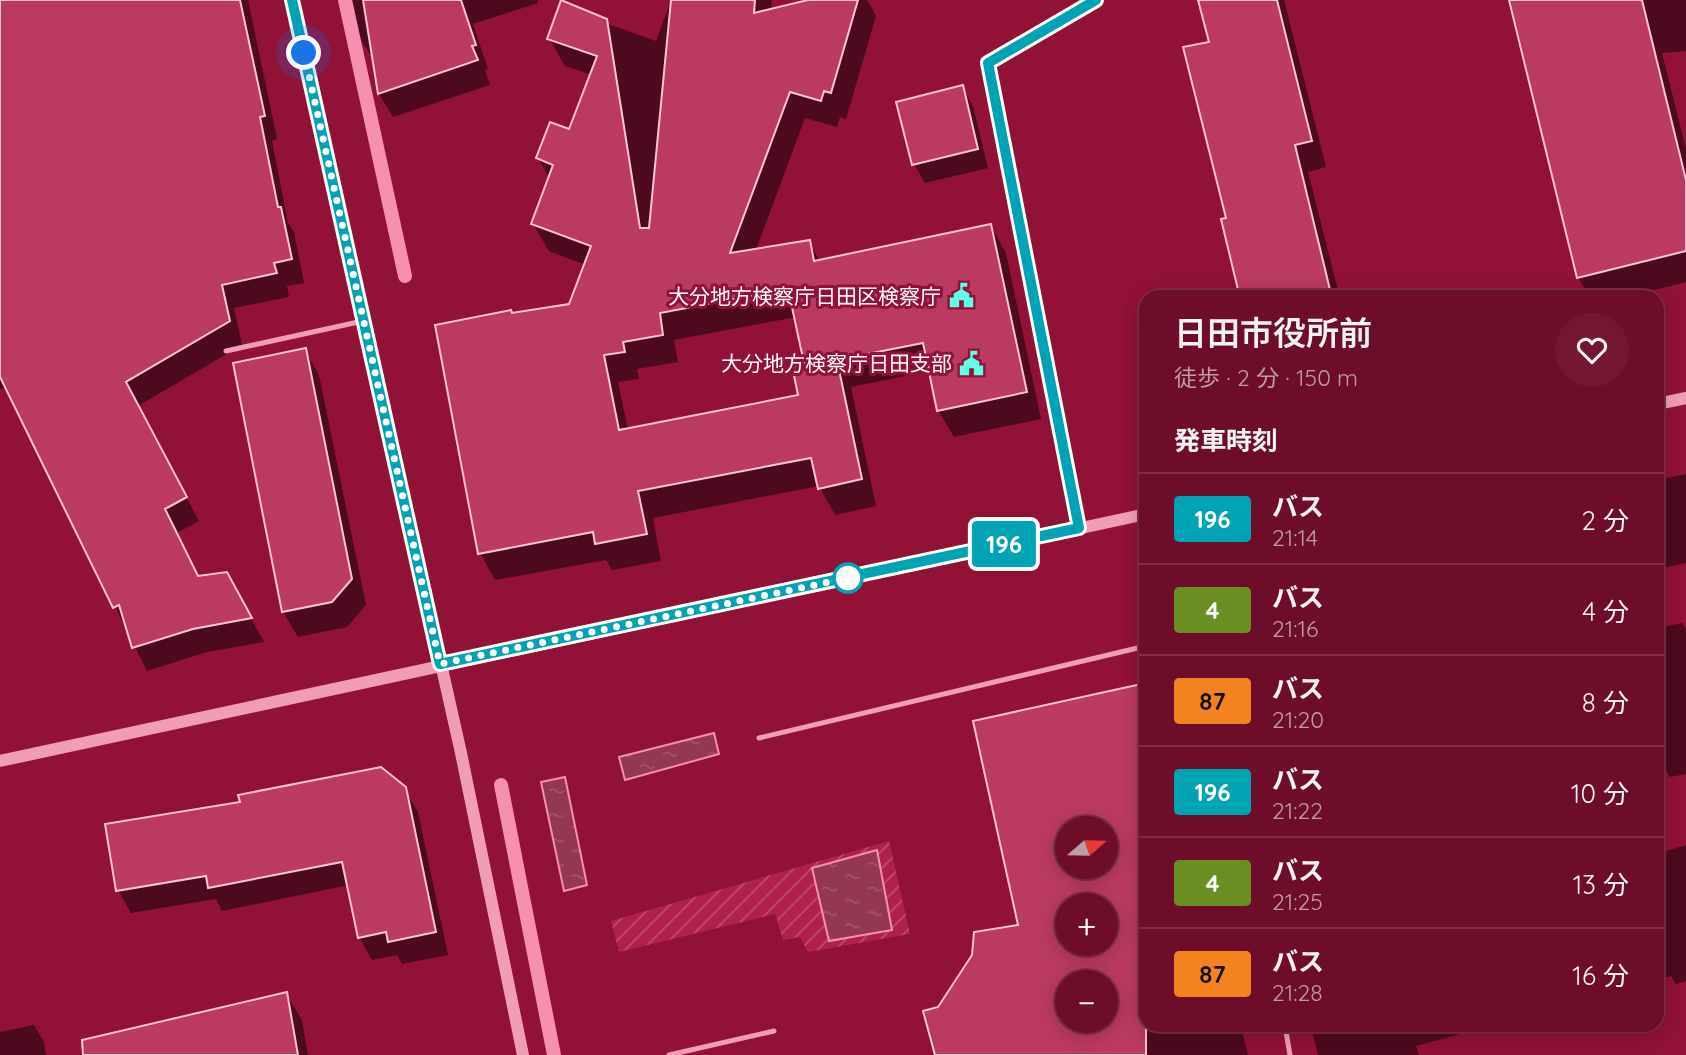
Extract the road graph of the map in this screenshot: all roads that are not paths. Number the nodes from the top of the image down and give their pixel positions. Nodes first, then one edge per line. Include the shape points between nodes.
1 (292, 0) edge
2 (1096, 0) edge
3 (364, 321) junction
4 (226, 351) dead end
5 (1686, 398) edge
6 (1664, 403) edge
7 (1139, 515) edge
8 (1079, 528) junction
9 (1139, 648) edge
10 (440, 664) junction
11 (759, 738) dead end
12 (0, 761) edge
13 (775, 1031) dead end
14 (1286, 1032) edge
15 (523, 1055) edge
16 (669, 1055) edge
17 (1290, 1055) edge

1 - 3 street
2 - 8 street via 988,63
3 - 4 lane
3 - 10 street
5 - 6 street
7 - 8 street
8 - 10 street
9 - 11 lane
10 - 12 street
10 - 15 street
13 - 16 lane
14 - 17 lane

